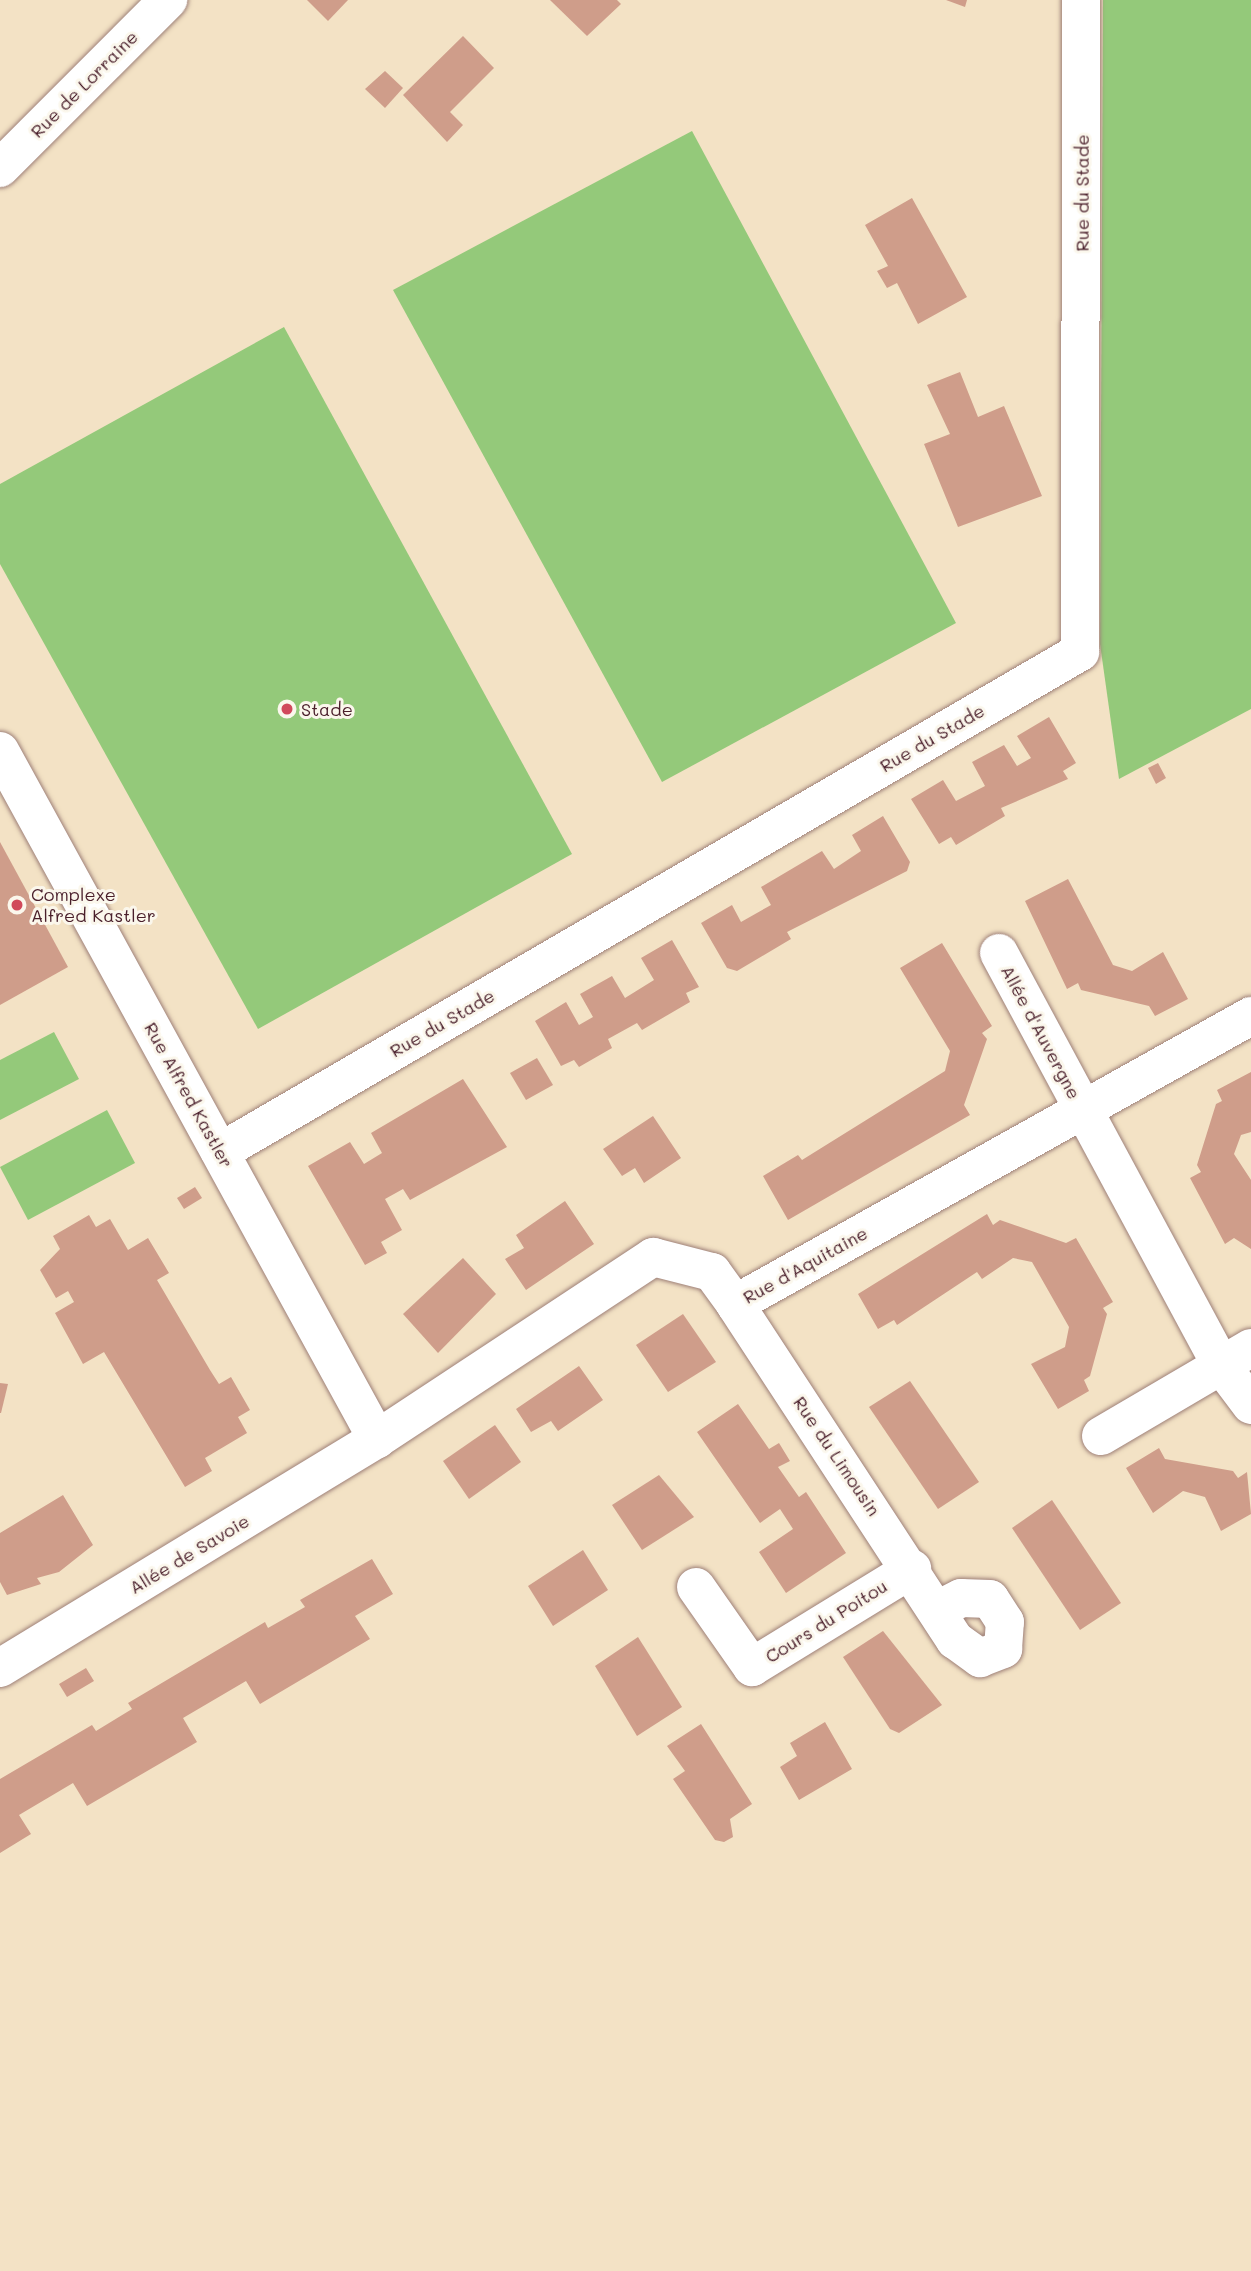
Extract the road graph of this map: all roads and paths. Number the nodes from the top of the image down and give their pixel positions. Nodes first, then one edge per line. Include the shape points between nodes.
1 (168, 0) edge
2 (1081, 0) edge
3 (0, 168) edge
4 (0, 751) edge
5 (999, 953) dead end
6 (1251, 1016) edge
7 (1083, 1111) junction
8 (220, 1152) junction
9 (736, 1304) junction
10 (1236, 1356) edge
11 (1251, 1405) edge
12 (1101, 1436) dead end
13 (377, 1439) junction
14 (912, 1569) junction
15 (696, 1587) dead end
16 (937, 1610) dead end
17 (0, 1668) edge

1 - 3 street, Rue de Lorraine
2 - 8 street, Rue du Stade via 1080,652
4 - 8 street, Rue Alfred Kastler
5 - 7 street, Allée d'Auvergne
6 - 7 street, Rue d'Aquitaine
7 - 9 street, Rue d'Aquitaine
7 - 10 street, Allée d'Auvergne
8 - 13 street, Rue Alfred Kastler
9 - 13 street, Rue d'Aquitaine via 712,1272 653,1257
9 - 14 street, Rue du Limousin
10 - 11 street, Allée d'Auvergne
10 - 12 street
13 - 17 street, Allée de Savoie
14 - 15 street, Cours du Poitou via 752,1667
14 - 16 street, Rue du Limousin

